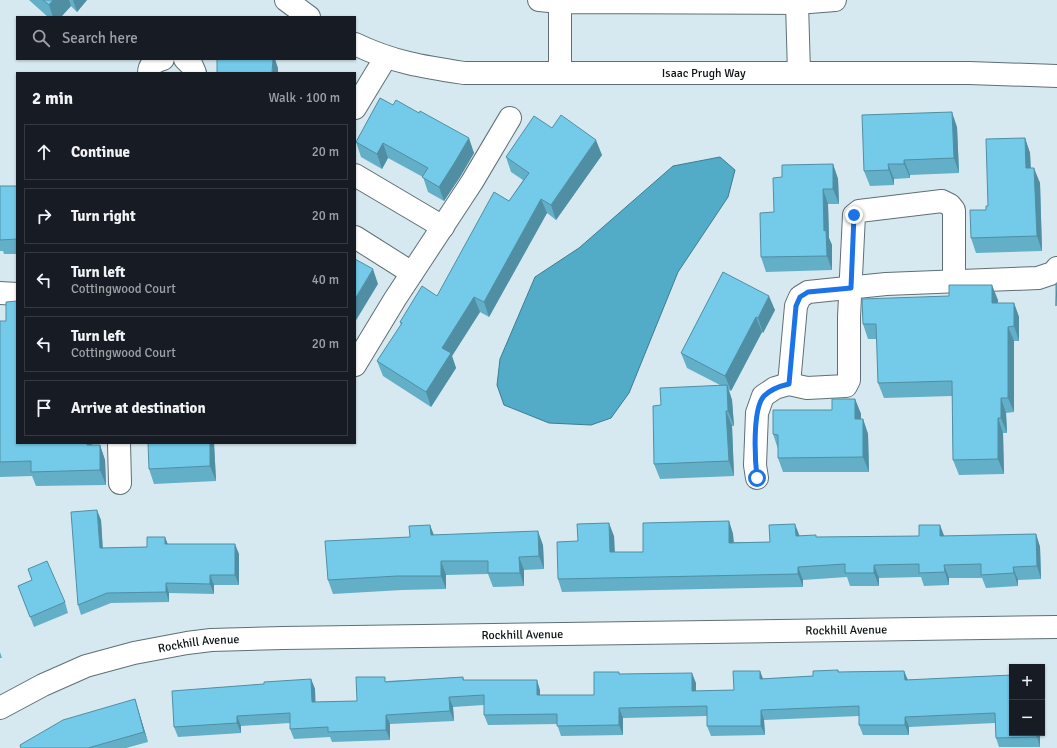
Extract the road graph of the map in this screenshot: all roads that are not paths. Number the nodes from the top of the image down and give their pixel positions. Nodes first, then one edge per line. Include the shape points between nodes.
1 (286, 0) edge
2 (539, 0) edge
3 (835, 0) edge
4 (584, 1) edge
5 (560, 2) junction
6 (773, 2) edge
7 (797, 3) junction
8 (308, 16) edge
9 (356, 44) edge
10 (386, 57) junction
11 (160, 60) edge
12 (186, 60) edge
13 (148, 72) edge
14 (195, 72) edge
15 (560, 73) junction
16 (799, 73) junction
17 (1057, 76) edge
18 (356, 106) edge
19 (510, 118) dead end
20 (356, 176) edge
21 (443, 228) junction
22 (356, 238) edge
23 (1057, 268) edge
24 (412, 273) junction
25 (954, 281) junction
26 (851, 288) junction
27 (0, 293) edge
28 (16, 294) edge
29 (356, 363) edge
30 (789, 384) junction
31 (119, 444) edge
32 (757, 478) dead end
33 (120, 483) dead end
34 (1057, 627) edge
35 (0, 708) edge

1 - 8 street
2 - 5 street
3 - 7 street
4 - 5 street
4 - 6 street
5 - 15 street
6 - 7 street
7 - 16 street
9 - 10 street, Isaac Prugh Way
10 - 15 street, Isaac Prugh Way via 421,67 464,73
10 - 18 street
11 - 13 street via 154,62
12 - 14 street
15 - 16 street, Isaac Prugh Way
16 - 17 street, Isaac Prugh Way
19 - 21 street
20 - 21 street
21 - 24 street
22 - 24 street
23 - 25 street via 1053,273 1038,278
24 - 29 street
25 - 26 street
25 - 26 street via 954,210 942,201 859,210 854,215
26 - 30 street via 808,292 800,297 796,306
26 - 30 street via 849,380 846,386 807,388
27 - 28 street
30 - 32 street via 775,388 763,396 757,413
31 - 33 street
34 - 35 street, Rockhill Avenue via 211,640 134,653 86,666

